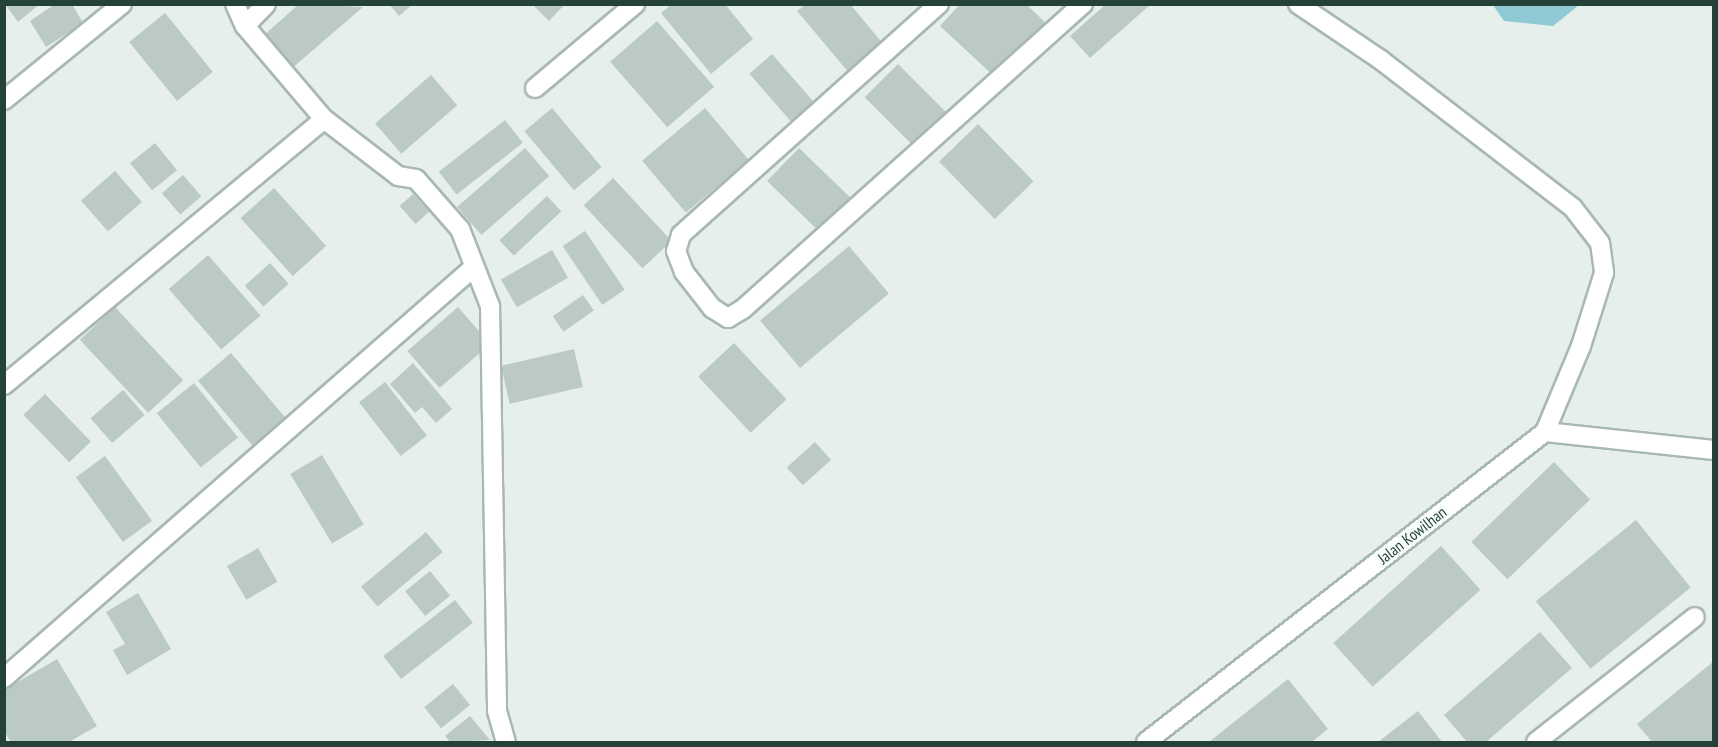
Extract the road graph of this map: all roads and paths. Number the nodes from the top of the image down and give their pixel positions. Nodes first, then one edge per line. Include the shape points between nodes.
1 (122, 4) edge
2 (235, 4) edge
3 (266, 4) edge
4 (635, 4) edge
5 (939, 4) edge
6 (1083, 4) edge
7 (1298, 4) edge
8 (245, 27) junction
9 (535, 88) dead end
10 (4, 100) edge
11 (324, 119) junction
12 (474, 267) junction
13 (4, 385) edge
14 (1545, 432) junction
15 (1713, 450) edge
16 (1695, 617) dead end
17 (4, 678) edge
18 (506, 742) edge
19 (1146, 742) edge
20 (1536, 742) edge

1 - 10 street
2 - 8 street
3 - 8 street
4 - 9 street
5 - 6 street via 681,235 676,251 684,272 712,308 728,318 743,309
7 - 14 street via 1382,60 1573,208 1600,243 1604,273 1581,346
8 - 11 street
11 - 12 street via 398,176 416,179 460,229
11 - 13 street
12 - 17 street
12 - 18 street via 490,306 497,711
14 - 15 street
14 - 19 street, Jalan Kowilhan
16 - 20 street

